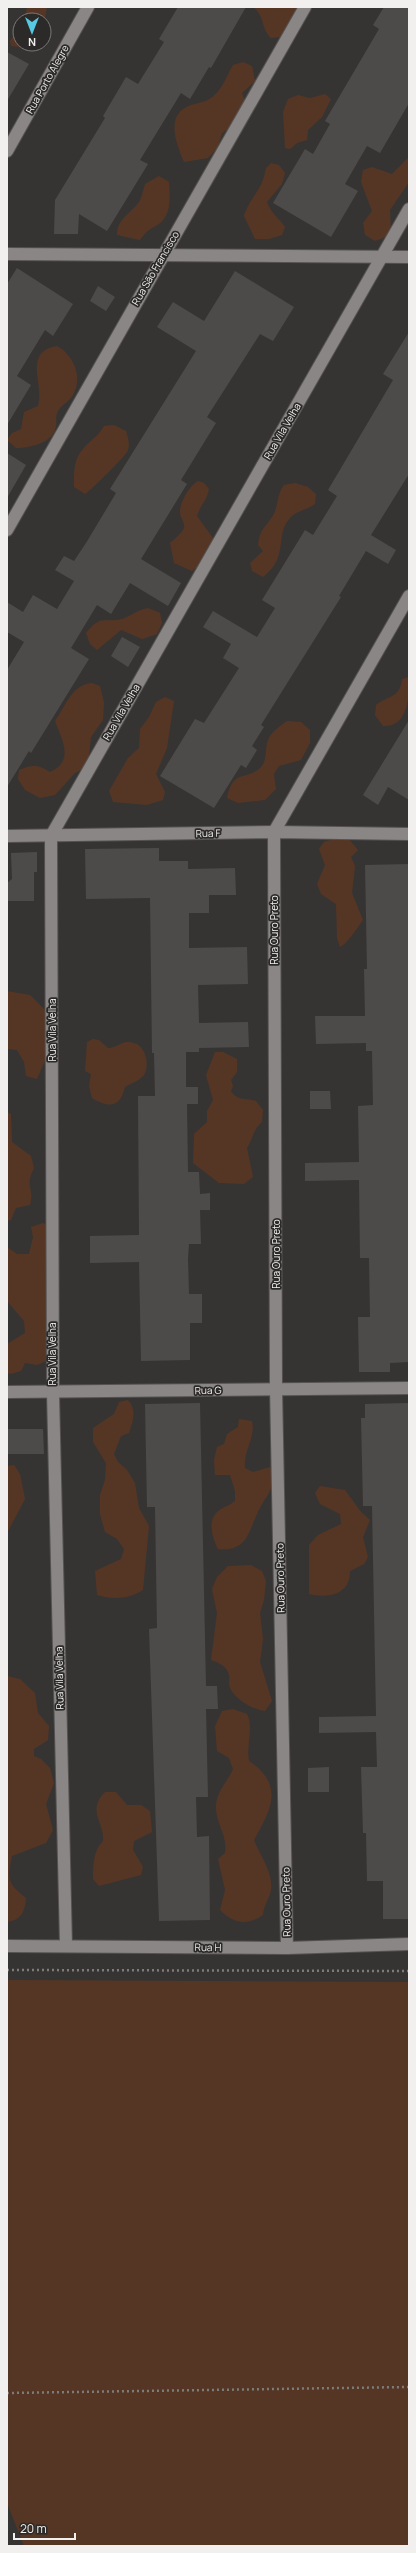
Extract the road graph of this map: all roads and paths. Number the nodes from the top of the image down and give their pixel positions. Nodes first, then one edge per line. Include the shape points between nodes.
1 (88, 7) edge
2 (305, 7) edge
3 (7, 151) edge
4 (409, 209) edge
5 (7, 254) edge
6 (163, 254) junction
7 (409, 257) edge
8 (380, 258) junction
9 (7, 530) edge
10 (409, 596) edge
11 (274, 832) junction
12 (409, 834) edge
13 (7, 836) edge
14 (51, 836) junction
15 (276, 1388) junction
16 (409, 1388) edge
17 (7, 1392) edge
18 (52, 1393) junction
19 (409, 1944) edge
20 (66, 1945) junction
21 (7, 1946) edge
22 (287, 1948) junction
23 (7, 1970) edge
24 (409, 1971) edge
25 (409, 2387) edge
26 (7, 2393) edge

1 - 3 street, Rua Porto Alegre
2 - 6 street, Rua São Francisco
4 - 8 street, Rua Vila Velha
5 - 6 street
6 - 8 street
6 - 9 street, Rua São Francisco
7 - 8 street
8 - 14 street, Rua Vila Velha
10 - 11 street, Rua Ouro Preto
11 - 12 street, Rua F
11 - 14 street, Rua F
11 - 15 street, Rua Ouro Preto
13 - 14 street, Rua F
14 - 18 street, Rua Vila Velha
15 - 16 street, Rua G
15 - 18 street, Rua G
15 - 22 street, Rua Ouro Preto
17 - 18 street, Rua G
18 - 20 street, Rua Vila Velha
19 - 22 street, Rua H
20 - 21 street, Rua H
20 - 22 street, Rua H
23 - 24 path
25 - 26 path

